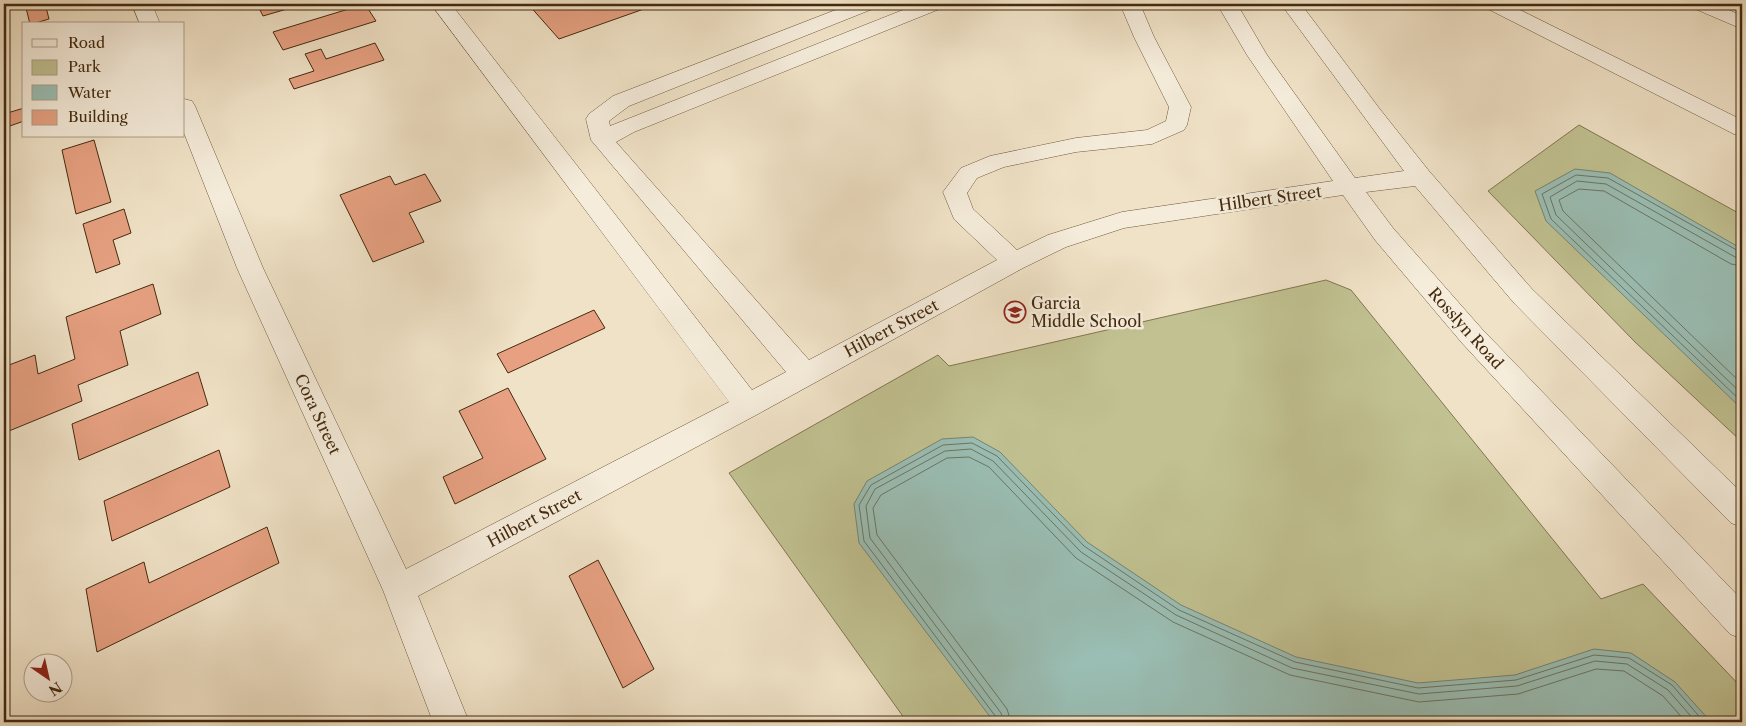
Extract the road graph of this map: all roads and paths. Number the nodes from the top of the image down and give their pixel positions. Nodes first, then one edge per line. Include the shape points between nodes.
1 (142, 4) edge
2 (441, 4) edge
3 (868, 4) edge
4 (935, 4) edge
5 (1130, 4) edge
6 (1227, 4) edge
7 (1291, 4) edge
8 (1492, 4) edge
9 (1700, 4) edge
10 (149, 22) edge
11 (1742, 23) edge
12 (185, 108) edge
13 (1742, 130) edge
14 (602, 140) junction
15 (1420, 177) junction
16 (1349, 186) junction
17 (1014, 262) junction
18 (804, 375) junction
19 (748, 406) junction
20 (1742, 513) edge
21 (399, 589) junction
22 (1742, 623) edge
23 (451, 722) edge

1 - 10 street
2 - 19 street
3 - 14 street via 621,102 597,119
4 - 14 street via 626,127
5 - 17 street via 1180,107 1176,125 1152,138 1076,145 998,161 969,173 956,192 963,213
6 - 16 street, Rosslyn Road via 1267,70
7 - 15 street
8 - 13 street
9 - 11 street
12 - 21 street, Cora Street via 250,268
14 - 18 street
15 - 16 street, Hilbert Street
15 - 20 street via 1523,296
16 - 17 street, Hilbert Street via 1122,220 1057,241
16 - 22 street, Rosslyn Road via 1384,234 1472,336
17 - 18 street, Hilbert Street
18 - 19 street, Hilbert Street
19 - 21 street, Hilbert Street
21 - 23 street, Cora Street

